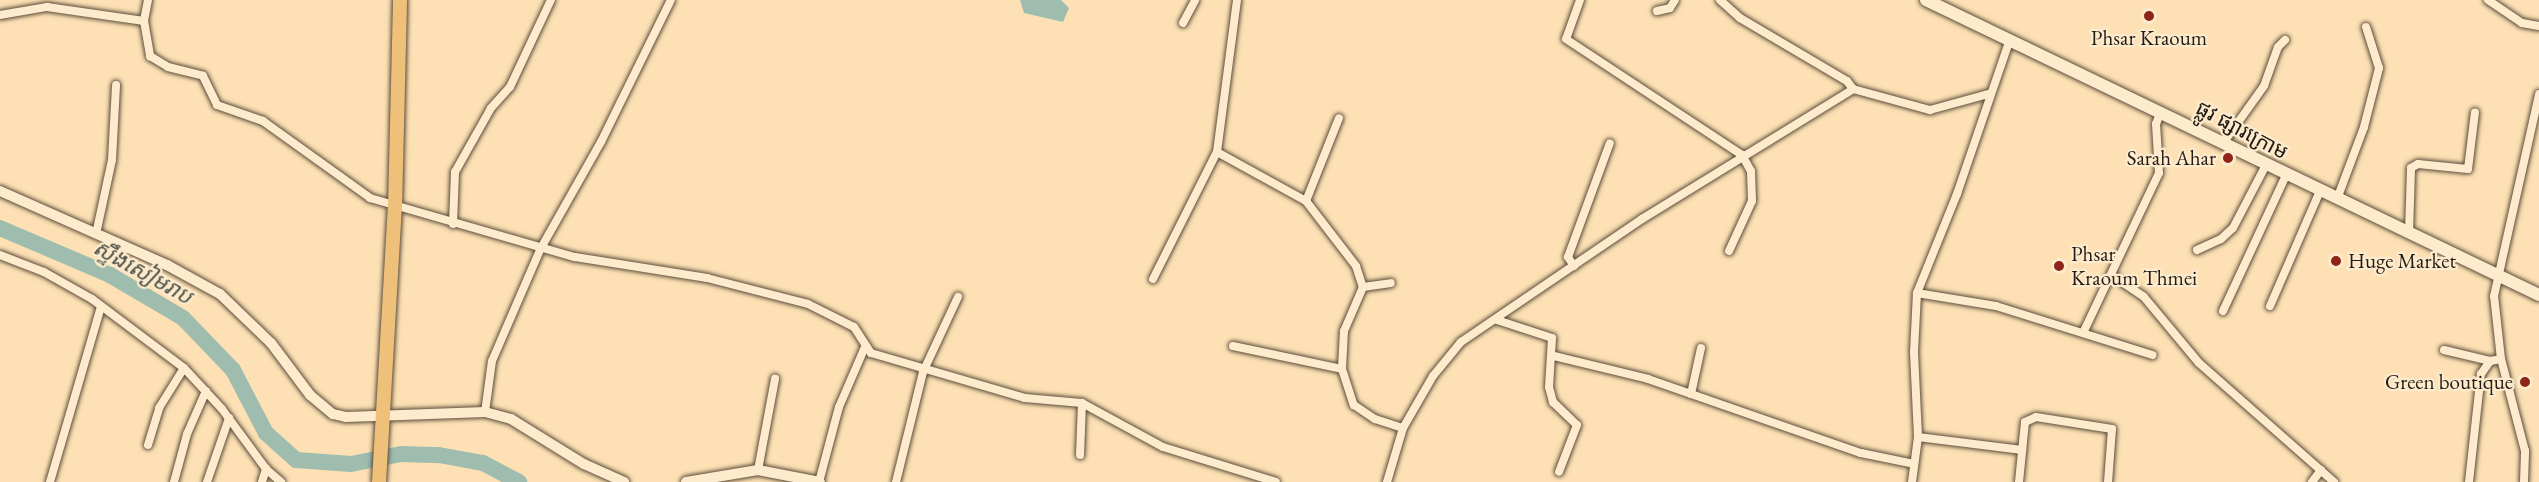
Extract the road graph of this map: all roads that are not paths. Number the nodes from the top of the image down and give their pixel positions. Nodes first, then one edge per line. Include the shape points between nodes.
1 (148, 0) edge
2 (400, 0) edge
3 (551, 0) edge
4 (671, 0) edge
5 (1195, 0) edge
6 (1237, 0) edge
7 (1580, 0) edge
8 (1675, 0) edge
9 (1720, 0) edge
10 (1926, 0) edge
11 (2488, 0) edge
12 (1657, 11) dead end
13 (0, 15) edge
14 (144, 21) junction
15 (1183, 23) dead end
16 (2539, 26) edge
17 (2366, 27) dead end
18 (2010, 39) junction
19 (2285, 40) dead end
20 (116, 85) dead end
21 (1853, 89) junction
22 (1988, 94) junction
23 (2539, 94) edge
24 (2161, 111) junction
25 (2475, 112) dead end
26 (1339, 118) dead end
27 (2224, 142) junction
28 (1610, 143) dead end
29 (1217, 152) junction
30 (1742, 155) junction
31 (2266, 165) junction
32 (2286, 175) junction
33 (0, 191) edge
34 (2320, 191) junction
35 (2337, 199) junction
36 (1306, 201) junction
37 (395, 207) junction
38 (453, 225) junction
39 (2409, 233) junction
40 (96, 234) junction
41 (541, 248) junction
42 (2197, 250) dead end
43 (1729, 251) dead end
44 (0, 255) edge
45 (1574, 266) junction
46 (2496, 273) junction
47 (2113, 276) junction
48 (1153, 279) dead end
49 (1391, 283) dead end
50 (1363, 286) junction
51 (1917, 293) junction
52 (2539, 295) edge
53 (958, 297) dead end
54 (101, 306) junction
55 (2270, 306) dead end
56 (2223, 311) dead end
57 (1497, 320) junction
58 (2083, 333) junction
59 (1233, 346) dead end
60 (865, 348) junction
61 (1701, 348) dead end
62 (2444, 350) dead end
63 (2152, 355) dead end
64 (1554, 356) junction
65 (2500, 359) junction
66 (2490, 361) junction
67 (925, 366) junction
68 (184, 368) junction
69 (1342, 369) junction
70 (775, 379) dead end
71 (206, 392) junction
72 (1690, 394) junction
73 (1082, 403) junction
74 (485, 412) junction
75 (380, 413) junction
76 (229, 418) junction
77 (1403, 428) junction
78 (1918, 437) junction
79 (148, 445) dead end
80 (2022, 450) junction
81 (1080, 455) dead end
82 (1914, 464) junction
83 (266, 469) junction
84 (758, 470) junction
85 (2321, 470) junction
86 (1559, 472) dead end
87 (379, 479) edge
88 (620, 481) edge
89 (50, 482) edge
90 (174, 482) edge
91 (207, 482) edge
92 (262, 482) edge
93 (281, 482) edge
94 (686, 482) edge
95 (820, 482) edge
96 (896, 482) edge
97 (1276, 482) edge
98 (1387, 482) edge
99 (1912, 482) edge
100 (2019, 482) edge
101 (2108, 482) edge
102 (2312, 482) edge
103 (2334, 482) edge
104 (2469, 482) edge
105 (2524, 482) edge

1 - 14 street
2 - 37 highway
3 - 38 street via 510,87 491,108 455,172
4 - 41 street via 601,142
5 - 15 street
6 - 29 street
7 - 30 street via 1566,39
8 - 12 street via 1670,8
9 - 21 street via 1740,18 1847,81
10 - 18 main road, ផ្លូវ ផ្សារក្រោម
11 - 16 street via 2522,23
13 - 14 street via 47,7
14 - 37 street via 150,56 168,66 203,76 217,105 263,121 370,198
17 - 35 street via 2379,68 2364,127
18 - 22 street
18 - 24 main road, ផ្លូវ ផ្សារក្រោម
19 - 27 street via 2278,47 2264,86
20 - 40 street via 112,160
21 - 22 street via 1930,110
21 - 30 street
22 - 51 street via 1957,194
23 - 46 street
24 - 27 main road, ផ្លូវ ផ្សារក្រោម
24 - 47 street via 2156,124 2159,173
25 - 39 street via 2468,169 2418,164 2411,168
26 - 36 street
27 - 31 main road, ផ្លូវ ផ្សារក្រោម
28 - 45 street via 1568,257
29 - 36 street
29 - 48 street
30 - 43 street via 1751,171 1752,201
30 - 45 street
31 - 32 main road, ផ្លូវ ផ្សារក្រោម
31 - 42 street via 2233,228 2221,239
32 - 34 main road, ផ្លូវ ផ្សារក្រោម
32 - 56 street
33 - 40 street
34 - 35 main road, ផ្លូវ ផ្សារក្រោម
34 - 55 street
35 - 39 main road, ផ្លូវ ផ្សារក្រោម
36 - 50 street via 1356,266
37 - 38 street
37 - 75 highway
38 - 41 street
39 - 46 main road, ផ្លូវ ផ្សារក្រោម
40 - 75 street via 167,265 220,294 272,343 310,395 333,414 346,417
41 - 60 street via 707,278 808,304 854,327
41 - 74 street via 492,361
44 - 54 street via 44,272
45 - 57 street
46 - 52 main road, ផ្លូវ ផ្សារក្រោម
46 - 65 street via 2494,321
47 - 58 street
47 - 85 street via 2144,297 2199,363
49 - 50 street
50 - 69 street via 1344,332
51 - 58 street via 1996,306
51 - 78 street via 1914,352
53 - 67 street
54 - 68 street
54 - 89 street
57 - 64 street via 1552,338
57 - 77 street via 1461,342 1433,375
58 - 63 street
59 - 69 street
60 - 67 street via 871,353
60 - 95 street via 839,407
61 - 72 street
62 - 66 street
64 - 72 street via 1648,379
64 - 86 street via 1549,387 1553,402 1577,425
65 - 66 street
65 - 105 street via 2523,443
66 - 104 street via 2481,374
67 - 73 street via 1025,398
67 - 96 street
68 - 71 street
68 - 79 street via 159,408
69 - 77 street via 1354,405 1375,419
70 - 84 street
71 - 76 street
71 - 90 street via 187,434
72 - 82 street via 1861,453
73 - 81 street
73 - 97 street via 1163,447
74 - 75 street
74 - 88 street via 511,419
75 - 87 highway
76 - 83 street
76 - 91 street
77 - 98 street
78 - 80 street
78 - 82 street
80 - 100 street
80 - 101 street via 2029,417 2109,426 2115,436
82 - 99 street
83 - 92 street
83 - 93 street
84 - 94 street
84 - 95 street
85 - 102 street
85 - 103 street

